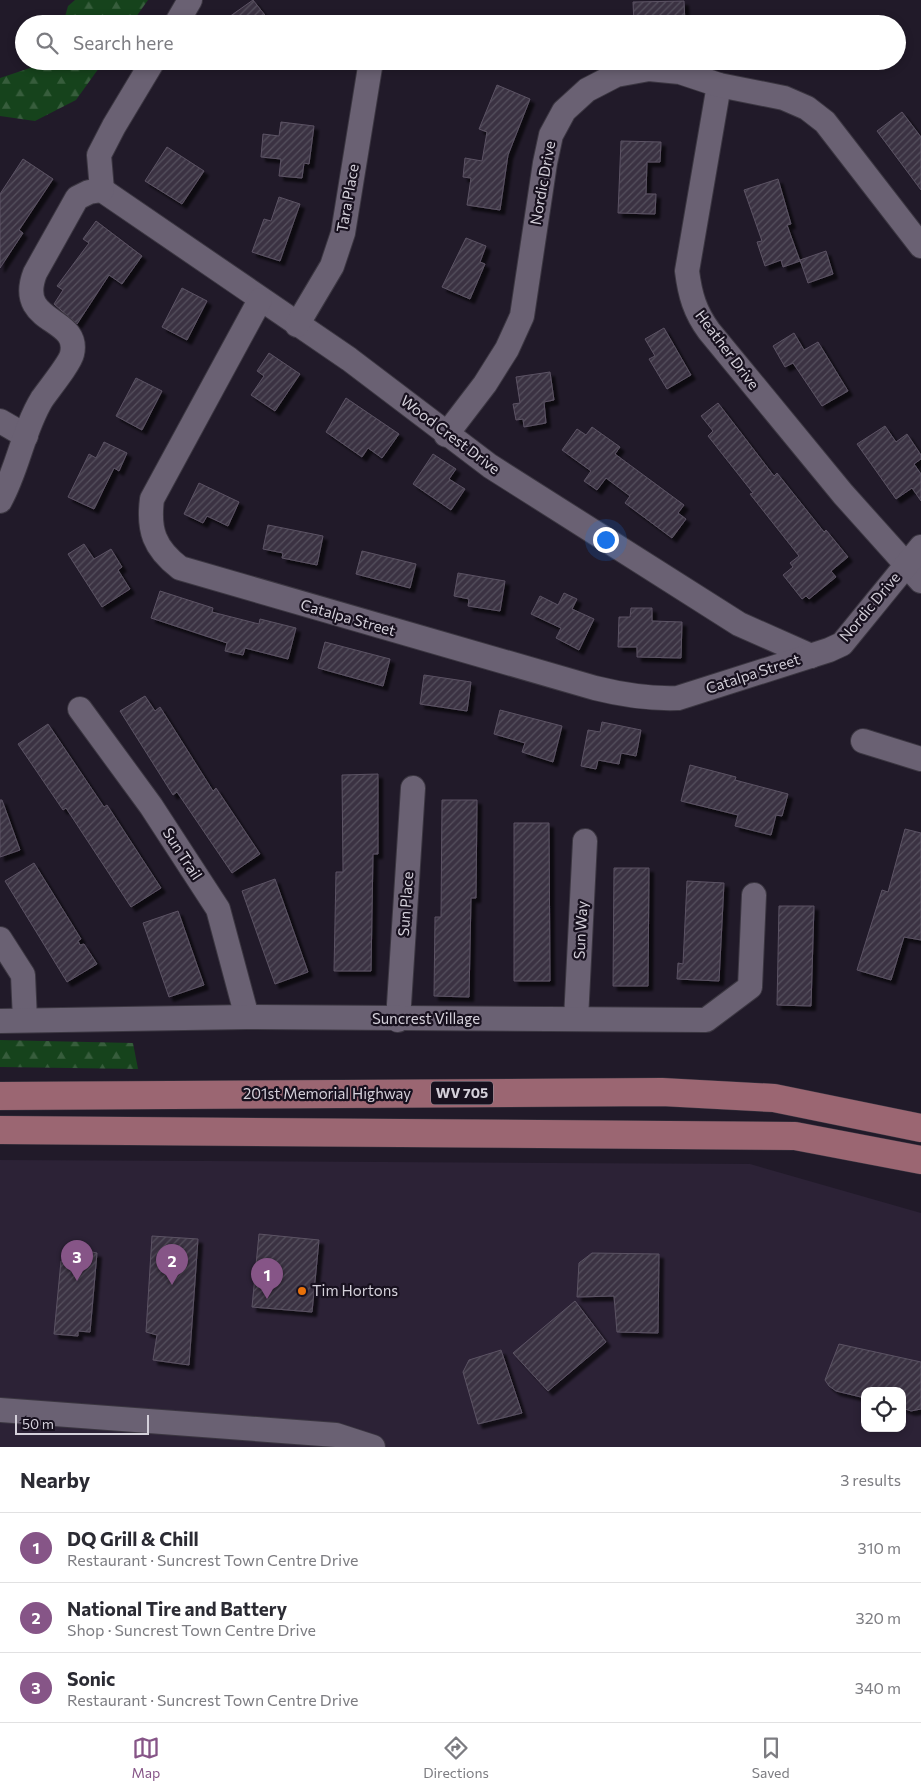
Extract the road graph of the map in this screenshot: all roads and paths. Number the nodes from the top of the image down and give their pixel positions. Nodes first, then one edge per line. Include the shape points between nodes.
1 (190, 0) edge
2 (181, 15) edge
3 (148, 70) edge
4 (370, 70) edge
5 (644, 70) edge
6 (659, 70) edge
7 (719, 85) junction
8 (102, 190) junction
9 (921, 246) edge
10 (260, 300) junction
11 (297, 325) junction
12 (0, 421) edge
13 (446, 435) junction
14 (26, 436) junction
15 (0, 501) edge
16 (921, 547) edge
17 (913, 573) edge
18 (812, 656) junction
19 (80, 709) dead end
20 (863, 741) dead end
21 (921, 759) edge
22 (413, 788) dead end
23 (585, 841) dead end
24 (754, 895) dead end
25 (0, 939) edge
26 (247, 1017) junction
27 (576, 1019) junction
28 (25, 1020) junction
29 (398, 1020) junction
30 (0, 1021) edge
31 (0, 1096) edge
32 (921, 1128) edge
33 (0, 1130) edge
34 (921, 1160) edge
35 (0, 1410) edge
36 (372, 1447) edge

1 - 2 street
3 - 8 street via 99,155
4 - 11 street, Tara Place via 343,233 332,266
5 - 13 street, Nordic Drive via 616,75 587,90 564,111 551,135 522,316 507,349 485,384
6 - 7 street, Nordic Drive via 680,72
7 - 9 street, Nordic Drive via 784,98 807,108 826,122
7 - 17 street, Heather Drive via 687,271 690,297 709,331
8 - 10 street, Wood Crest Drive
8 - 14 street via 77,198 30,286 38,311 65,330 71,340 72,354 41,401
10 - 11 street, Wood Crest Drive
10 - 18 street, Catalpa Street via 152,499 150,518 155,540 165,556 180,568 623,695 678,698
11 - 13 street, Wood Crest Drive via 349,360
12 - 14 street
13 - 18 street, Wood Crest Drive via 739,624
14 - 15 street
16 - 17 street, Nordic Drive
17 - 18 street, Nordic Drive via 842,644
19 - 26 street, Sun Trail via 151,806 218,909
20 - 21 street
22 - 29 street, Sun Place
23 - 27 street, Sun Way
24 - 27 street, Suncrest Village via 750,987 706,1020
25 - 28 street via 23,975
26 - 28 street, Suncrest Village
26 - 29 street, Suncrest Village
27 - 29 street, Suncrest Village
28 - 30 street, Suncrest Village
31 - 32 main road, 201st Memorial Highway / WV 705 via 671,1092 774,1098
33 - 34 main road via 795,1136
35 - 36 street via 336,1435

